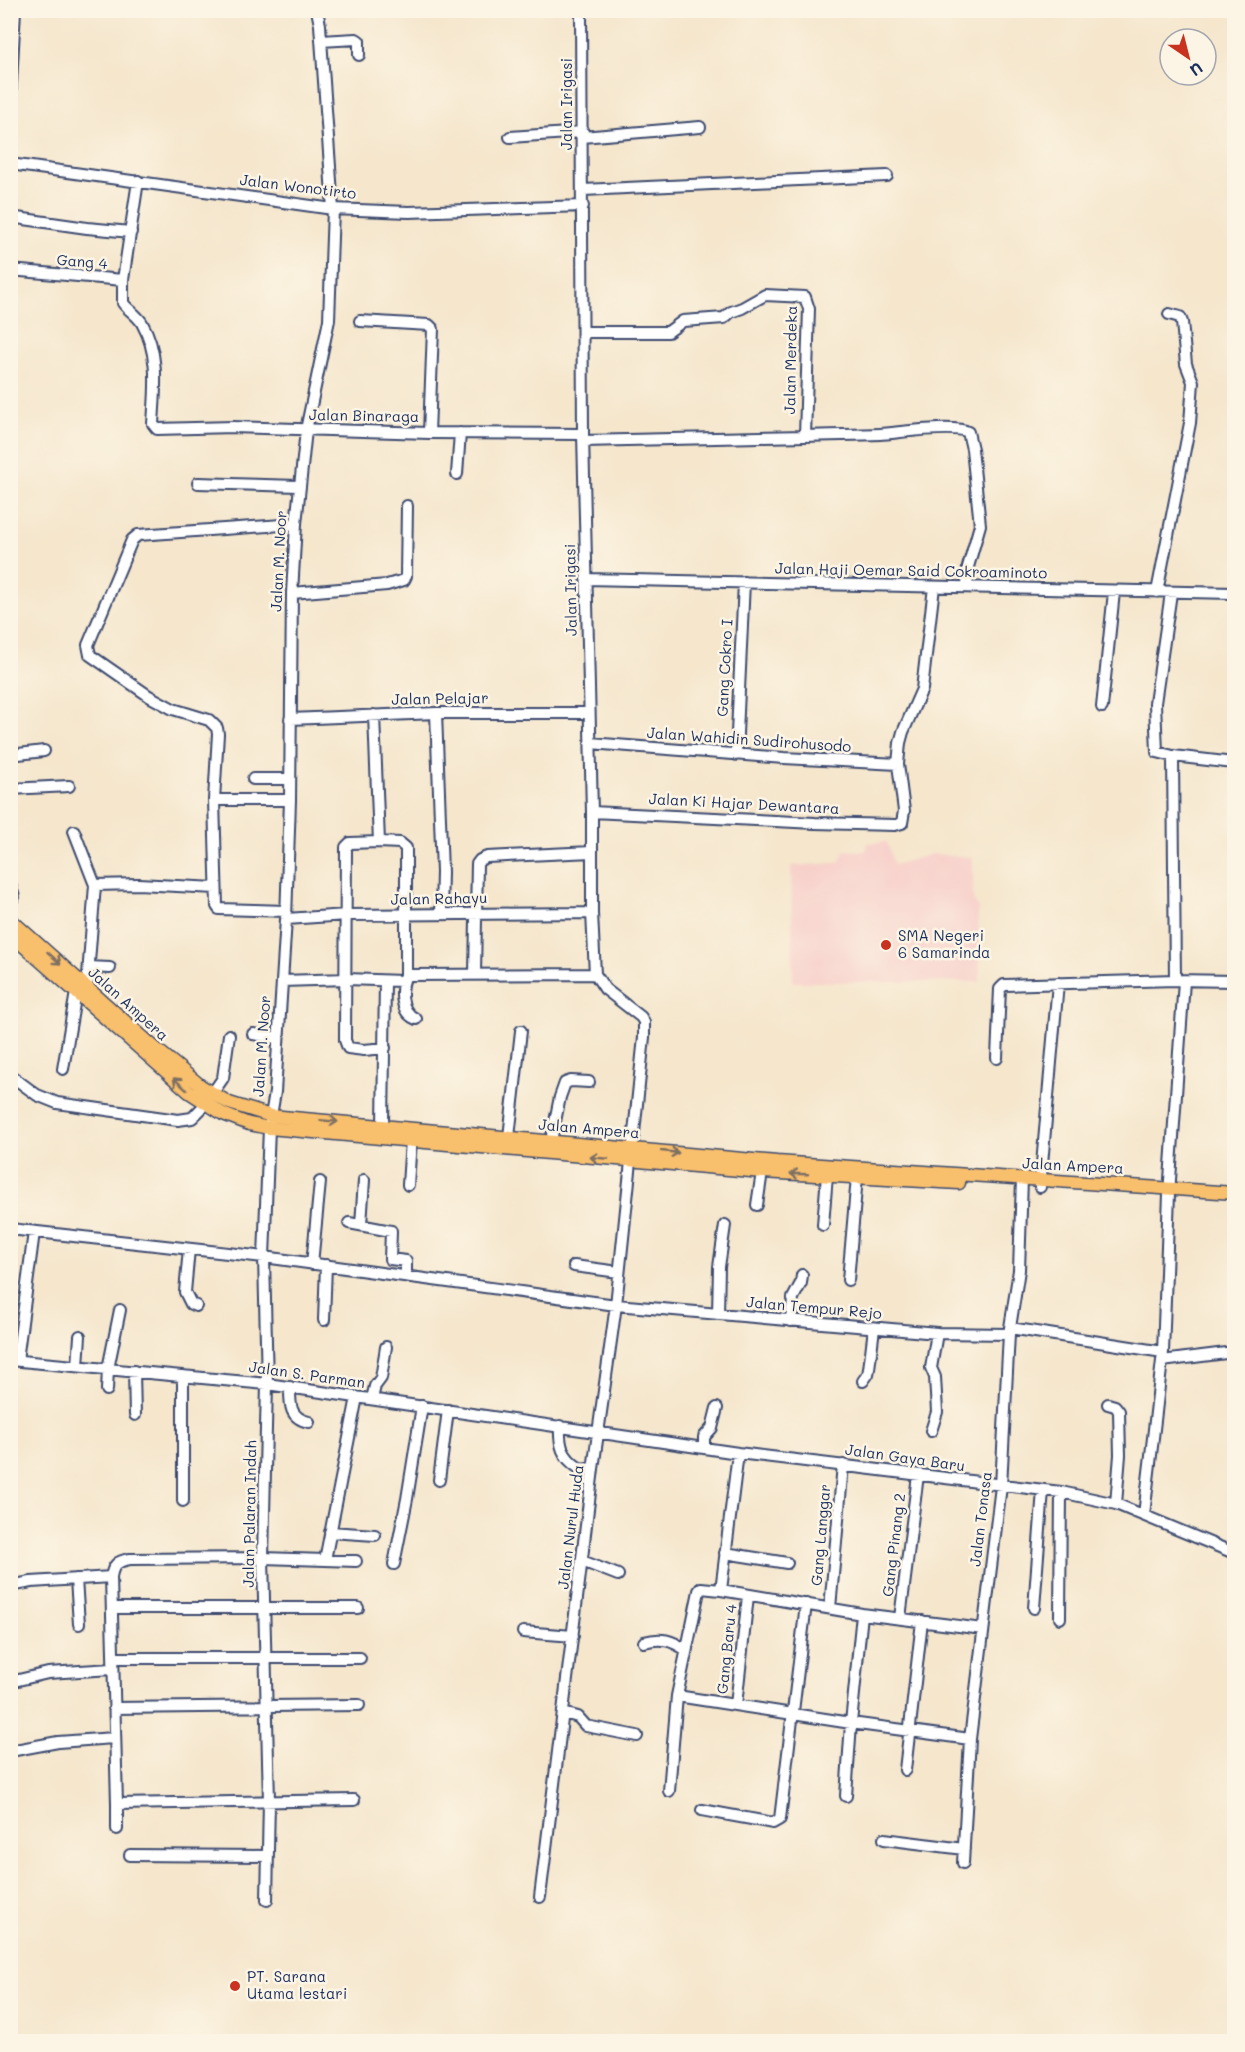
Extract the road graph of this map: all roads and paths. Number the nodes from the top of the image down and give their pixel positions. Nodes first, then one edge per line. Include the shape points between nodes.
1 (15, 10) edge
2 (317, 10) edge
3 (581, 10) edge
4 (321, 41) junction
5 (360, 55) dead end
6 (11, 79) edge
7 (10, 102) edge
8 (700, 127) dead end
9 (582, 135) junction
10 (510, 137) dead end
11 (10, 164) edge
12 (886, 176) dead end
13 (138, 181) junction
14 (583, 190) junction
15 (583, 207) junction
16 (333, 209) junction
17 (10, 218) edge
18 (131, 232) junction
19 (10, 270) edge
20 (123, 280) junction
21 (1169, 315) dead end
22 (360, 321) dead end
23 (583, 332) junction
24 (306, 430) junction
25 (429, 433) junction
26 (460, 433) junction
27 (805, 436) junction
28 (583, 438) junction
29 (457, 474) dead end
30 (198, 483) dead end
31 (298, 486) junction
32 (407, 506) dead end
33 (296, 524) junction
34 (586, 579) junction
35 (744, 582) junction
36 (934, 587) junction
37 (967, 587) junction
38 (292, 592) junction
39 (1114, 592) junction
40 (1157, 592) junction
41 (1171, 593) junction
42 (1234, 593) edge
43 (1102, 707) dead end
44 (436, 713) junction
45 (589, 713) junction
46 (374, 715) junction
47 (290, 718) junction
48 (593, 744) junction
49 (44, 751) dead end
50 (10, 755) edge
51 (736, 755) junction
52 (1173, 756) junction
53 (1234, 763) edge
54 (898, 764) junction
55 (253, 779) dead end
56 (290, 779) junction
57 (69, 786) dead end
58 (10, 789) edge
59 (214, 800) junction
60 (290, 800) junction
61 (592, 812) junction
62 (74, 831) dead end
63 (379, 842) junction
64 (592, 852) junction
65 (10, 884) edge
66 (95, 885) junction
67 (216, 888) junction
68 (10, 902) edge
69 (592, 913) junction
70 (407, 914) junction
71 (441, 914) junction
72 (476, 914) junction
73 (286, 915) junction
74 (347, 915) junction
75 (12, 926) edge
76 (89, 967) junction
77 (110, 968) dead end
78 (475, 974) junction
79 (595, 974) junction
80 (404, 978) junction
81 (347, 979) junction
82 (1180, 980) junction
83 (282, 981) junction
84 (385, 981) junction
85 (1234, 981) edge
86 (1058, 983) junction
87 (82, 990) junction
88 (416, 1019) dead end
89 (521, 1031) dead end
90 (253, 1034) dead end
91 (229, 1035) dead end
92 (277, 1038) junction
93 (385, 1048) junction
94 (997, 1058) dead end
95 (63, 1069) dead end
96 (10, 1075) edge
97 (589, 1082) dead end
98 (209, 1099) junction
99 (270, 1122) junction
100 (383, 1125) junction
101 (509, 1137) junction
102 (411, 1140) junction
103 (551, 1141) junction
104 (632, 1148) junction
105 (631, 1161) junction
106 (762, 1172) junction
107 (827, 1175) junction
108 (857, 1177) junction
109 (364, 1180) dead end
110 (320, 1182) dead end
111 (1022, 1182) junction
112 (1041, 1183) junction
113 (408, 1185) dead end
114 (1169, 1191) junction
115 (1234, 1193) edge
116 (1234, 1200) edge
117 (757, 1204) dead end
118 (349, 1223) dead end
119 (361, 1225) junction
120 (725, 1225) dead end
121 (823, 1225) dead end
122 (10, 1229) edge
123 (33, 1232) junction
124 (189, 1249) junction
125 (264, 1257) junction
126 (390, 1259) junction
127 (312, 1263) junction
128 (326, 1265) junction
129 (574, 1266) dead end
130 (620, 1272) junction
131 (388, 1274) junction
132 (802, 1275) dead end
133 (406, 1276) junction
134 (848, 1280) dead end
135 (616, 1305) junction
136 (196, 1306) dead end
137 (120, 1310) dead end
138 (718, 1314) junction
139 (324, 1320) dead end
140 (790, 1321) junction
141 (874, 1328) junction
142 (1009, 1331) junction
143 (937, 1333) junction
144 (80, 1336) dead end
145 (386, 1347) dead end
146 (1234, 1352) edge
147 (1163, 1356) junction
148 (14, 1360) edge
149 (78, 1366) junction
150 (108, 1369) junction
151 (134, 1371) junction
152 (183, 1376) junction
153 (862, 1381) dead end
154 (267, 1384) junction
155 (290, 1387) junction
156 (106, 1390) dead end
157 (357, 1396) junction
158 (372, 1399) junction
159 (1108, 1404) dead end
160 (422, 1406) junction
161 (717, 1408) dead end
162 (448, 1410) junction
163 (135, 1415) dead end
164 (309, 1422) dead end
165 (560, 1426) junction
166 (931, 1431) dead end
167 (605, 1433) junction
168 (704, 1448) junction
169 (738, 1453) junction
170 (843, 1465) junction
171 (593, 1469) junction
172 (918, 1475) junction
173 (439, 1480) dead end
174 (1001, 1486) junction
175 (1043, 1490) junction
176 (1061, 1492) junction
177 (183, 1501) dead end
178 (1116, 1504) junction
179 (1144, 1515) junction
180 (330, 1532) junction
181 (375, 1535) dead end
182 (1234, 1552) edge
183 (725, 1553) junction
184 (263, 1558) junction
185 (325, 1560) junction
186 (356, 1561) dead end
187 (582, 1561) junction
188 (787, 1563) dead end
189 (394, 1564) dead end
190 (618, 1575) dead end
191 (111, 1577) junction
192 (76, 1579) junction
193 (10, 1586) edge
194 (721, 1590) junction
195 (748, 1596) junction
196 (806, 1605) junction
197 (112, 1608) junction
198 (358, 1608) dead end
199 (830, 1608) junction
200 (1034, 1608) dead end
201 (264, 1610) junction
202 (862, 1614) junction
203 (900, 1618) junction
204 (1059, 1618) dead end
205 (922, 1621) junction
206 (79, 1624) dead end
207 (982, 1629) junction
208 (523, 1632) dead end
209 (573, 1636) junction
210 (644, 1642) dead end
211 (687, 1650) junction
212 (266, 1658) junction
213 (360, 1659) dead end
214 (113, 1664) junction
215 (10, 1682) edge
216 (677, 1695) junction
217 (359, 1705) dead end
218 (736, 1705) junction
219 (265, 1706) junction
220 (114, 1708) junction
221 (563, 1713) junction
222 (793, 1713) junction
223 (851, 1723) junction
224 (909, 1731) junction
225 (637, 1736) dead end
226 (114, 1738) junction
227 (970, 1739) junction
228 (10, 1750) edge
229 (905, 1770) dead end
230 (669, 1791) dead end
231 (846, 1796) dead end
232 (354, 1800) dead end
233 (269, 1801) junction
234 (117, 1804) junction
235 (702, 1810) dead end
236 (117, 1829) dead end
237 (884, 1839) dead end
238 (964, 1849) junction
239 (130, 1856) dead end
240 (268, 1856) junction
241 (963, 1863) dead end
242 (540, 1897) dead end
243 (267, 1900) dead end

1 - 6 street
2 - 4 street, Jalan M. Noor
3 - 9 street, Jalan Irigasi
4 - 5 street via 356,39
4 - 16 street, Jalan M. Noor
6 - 7 street
8 - 9 street
9 - 10 street
9 - 14 street, Jalan Irigasi
11 - 13 street, Jalan Wonotirto
12 - 14 street
13 - 16 street, Jalan Wonotirto
13 - 18 street, Gang 4
14 - 15 street, Jalan Irigasi
15 - 16 street, Jalan Wonotirto via 409,212
15 - 23 street, Jalan Irigasi
16 - 24 street, Jalan M. Noor via 329,320
17 - 18 street
18 - 20 street, Gang 4
19 - 20 street, Gang 4
20 - 24 street, Jalan Binaraga via 123,303 142,323 154,357 153,424 157,429
21 - 40 street via 1180,317 1182,322 1186,364 1193,387 1190,423
22 - 25 street via 429,325 434,329
23 - 27 street, Jalan Merdeka via 668,332 683,321 724,318 765,295 805,297 809,309
23 - 28 street, Jalan Irigasi
24 - 25 street, Jalan Binaraga
24 - 31 street, Jalan M. Noor
25 - 26 street, Jalan Binaraga
26 - 28 street, Jalan Binaraga
26 - 29 street
27 - 28 street, Jalan Merdeka
27 - 37 street via 952,429 968,432 980,525 968,567
28 - 34 street, Jalan Irigasi
30 - 31 street
31 - 33 street, Jalan M. Noor
32 - 38 street via 404,580 387,585
33 - 38 street, Jalan M. Noor
33 - 59 street via 138,535 132,540 89,638 90,655 148,696 214,724 218,735
34 - 35 street, Jalan Haji Oemar Said Cokroaminoto
34 - 45 street, Jalan Irigasi
35 - 36 street, Jalan Haji Oemar Said Cokroaminoto
35 - 51 street, Gang Cokro I
36 - 37 street, Jalan Haji Oemar Said Cokroaminoto
36 - 54 street via 922,689 903,732
37 - 39 street, Jalan Haji Oemar Said Cokroaminoto
38 - 47 street, Jalan M. Noor
39 - 40 street, Jalan Haji Oemar Said Cokroaminoto
39 - 43 street
40 - 41 street, Jalan Haji Oemar Said Cokroaminoto
41 - 42 street, Jalan Haji Oemar Said Cokroaminoto
41 - 52 street via 1154,717 1157,752
44 - 45 street, Jalan Pelajar
44 - 46 street, Jalan Pelajar
44 - 71 street
45 - 48 street, Jalan Irigasi
46 - 47 street, Jalan Pelajar
46 - 63 street
47 - 56 street, Jalan M. Noor
48 - 51 street, Jalan Wahidin Sudirohusodo
48 - 61 street, Jalan Irigasi
49 - 50 street
51 - 54 street, Jalan Wahidin Sudirohusodo
52 - 53 street
52 - 82 street
54 - 61 street, Jalan Ki Hajar Dewantara via 904,819 895,825
55 - 56 street
56 - 60 street, Jalan M. Noor
57 - 58 street
59 - 60 street
59 - 67 street
60 - 73 street, Jalan M. Noor
61 - 64 street, Jalan Irigasi
62 - 66 street
63 - 70 street via 400,843 406,848
63 - 74 street via 347,846
64 - 69 street, Jalan Irigasi
64 - 72 street via 480,860
65 - 68 street via 14,897
66 - 67 street
66 - 76 street
67 - 73 street, Jalan Rahayu via 219,909
69 - 72 street, Jalan Rahayu
69 - 79 street, Jalan Irigasi
70 - 71 street, Jalan Rahayu
70 - 74 street, Jalan Rahayu
70 - 80 street
71 - 72 street, Jalan Rahayu
72 - 78 street
73 - 74 street, Jalan Rahayu
73 - 83 street, Jalan M. Noor
74 - 81 street
75 - 87 main road, Jalan Ampera
76 - 77 street
76 - 87 street
78 - 79 street
78 - 80 street
79 - 104 street via 605,989 644,1022
80 - 84 street
80 - 88 street via 404,1010
81 - 83 street
81 - 84 street
81 - 93 street via 345,1044 358,1050
82 - 85 street
82 - 86 street
82 - 114 street
83 - 92 street, Jalan M. Noor
84 - 93 street
86 - 94 street via 1002,986
86 - 112 street
87 - 95 street
87 - 98 main road, Jalan Ampera via 123,1035
89 - 101 street
90 - 92 street
91 - 98 street via 223,1078
92 - 99 street, Jalan M. Noor
93 - 100 street
96 - 98 street via 36,1095 57,1103 178,1120 192,1118
97 - 103 street via 564,1083
98 - 99 main road, Jalan Ampera via 223,1114 249,1124
99 -> 100 main road, Jalan Ampera
99 - 102 main road, Jalan Ampera
99 - 125 street, Jalan Palaran Indah
100 - 101 main road, Jalan Ampera
101 - 103 main road, Jalan Ampera
105 -> 102 main road, Jalan Ampera
102 - 113 street
103 - 104 main road, Jalan Ampera
104 - 105 street, Jalan Nurul Huda
104 -> 111 main road, Jalan Ampera
105 - 106 main road, Jalan Ampera
105 - 130 street, Jalan Nurul Huda
107 -> 106 main road, Jalan Ampera
106 - 117 street
107 - 108 main road, Jalan Ampera
107 - 121 street
108 - 111 main road, Jalan Ampera
108 - 134 street
109 - 119 street
110 - 127 street
111 - 112 main road, Jalan Ampera
111 - 142 street, Jalan Tonasa via 1019,1270
112 - 114 main road, Jalan Ampera
114 - 115 main road, Jalan Ampera
114 - 116 main road, Jalan Ampera
114 - 147 street
118 - 119 street
119 - 126 street via 391,1231
120 - 138 street
122 - 123 street, Jalan Tempur Rejo
123 - 124 street, Jalan Tempur Rejo
123 - 148 street
124 - 125 street, Jalan Tempur Rejo
124 - 136 street via 185,1292 190,1304
125 - 127 street, Jalan Tempur Rejo
125 - 154 street, Jalan Palaran Indah
126 - 131 street
126 - 133 street via 406,1261
127 - 128 street, Jalan Tempur Rejo
128 - 131 street, Jalan Tempur Rejo
128 - 139 street
129 - 130 street
130 - 135 street, Jalan Nurul Huda
131 - 133 street, Jalan Tempur Rejo
132 - 140 street
133 - 135 street, Jalan Tempur Rejo
135 - 138 street, Jalan Tempur Rejo
135 - 167 street, Jalan Nurul Huda
137 - 150 street
138 - 140 street, Jalan Tempur Rejo
140 - 141 street, Jalan Tempur Rejo
141 - 143 street, Jalan Tempur Rejo
141 - 153 street via 868,1374
142 - 143 street, Jalan Tempur Rejo
142 - 147 street, Jalan Tempur Rejo
142 - 174 street, Jalan Tonasa
143 - 166 street via 932,1368 937,1412
144 - 149 street
145 - 158 street via 381,1378
146 - 147 street, Jalan Tempur Rejo
147 - 179 street
148 - 149 street, Jalan S. Parman
149 - 150 street, Jalan S. Parman
150 - 151 street, Jalan S. Parman
150 - 156 street
151 - 152 street, Jalan S. Parman
151 - 163 street
152 - 154 street, Jalan S. Parman
152 - 177 street
154 - 155 street, Jalan S. Parman
154 - 184 street, Jalan Palaran Indah
155 - 157 street, Jalan S. Parman
155 - 164 street via 291,1411 295,1417
157 - 158 street, Jalan S. Parman
157 - 180 street
158 - 160 street, Jalan S. Parman
159 - 178 street via 1119,1411
160 - 162 street, Jalan S. Parman
160 - 189 street
161 - 168 street via 712,1428 704,1437
162 - 165 street, Jalan S. Parman
162 - 173 street
165 - 167 street, Jalan S. Parman
165 - 171 street via 559,1441 569,1460 579,1468
167 - 168 street, Jalan Gaya Baru
167 - 171 street, Jalan Nurul Huda
168 - 169 street, Jalan Gaya Baru
169 - 170 street, Jalan Gaya Baru
169 - 183 street
170 - 172 street, Jalan Gaya Baru
170 - 199 street, Gang Langgar
171 - 187 street, Jalan Nurul Huda
172 - 174 street, Jalan Gaya Baru
172 - 203 street, Gang Pinang 2
174 - 175 street, Jalan Gaya Baru
174 - 207 street, Jalan Tonasa
175 - 176 street, Jalan Gaya Baru
175 - 200 street
176 - 178 street, Jalan Gaya Baru
176 - 204 street
178 - 179 street, Jalan Gaya Baru
179 - 182 street, Jalan Gaya Baru
180 - 181 street
180 - 185 street
183 - 188 street
183 - 194 street
184 - 185 street
184 - 191 street via 120,1560
184 - 201 street, Jalan Palaran Indah
185 - 186 street
187 - 190 street
187 - 209 street, Jalan Nurul Huda
191 - 192 street
191 - 197 street
192 - 193 street
192 - 206 street
194 - 195 street
194 - 211 street via 699,1591
195 - 196 street
195 - 218 street, Gang Baru 4
196 - 199 street
196 - 222 street
197 - 201 street
197 - 214 street
198 - 201 street
199 - 202 street
201 - 212 street, Jalan Palaran Indah
202 - 203 street
202 - 223 street
203 - 205 street
205 - 207 street
205 - 224 street
207 - 227 street, Jalan Tonasa
208 - 209 street
209 - 221 street, Jalan Nurul Huda
210 - 211 street via 674,1641
211 - 216 street
212 - 213 street
212 - 214 street
212 - 219 street, Jalan Palaran Indah
214 - 215 street via 37,1674
214 - 220 street
216 - 218 street
216 - 230 street
217 - 219 street
218 - 222 street
219 - 220 street
219 - 233 street, Jalan Palaran Indah
220 - 226 street
221 - 225 street via 578,1717 586,1726
221 - 242 street, Jalan Nurul Huda
222 - 223 street
222 - 235 street via 780,1819 773,1823
223 - 224 street
223 - 231 street
224 - 227 street
224 - 229 street
226 - 228 street
226 - 234 street
227 - 238 street, Jalan Tonasa
232 - 233 street
233 - 234 street
233 - 240 street, Jalan Palaran Indah
234 - 236 street
237 - 238 street
238 - 241 street, Jalan Tonasa
239 - 240 street
240 - 243 street, Jalan Palaran Indah

